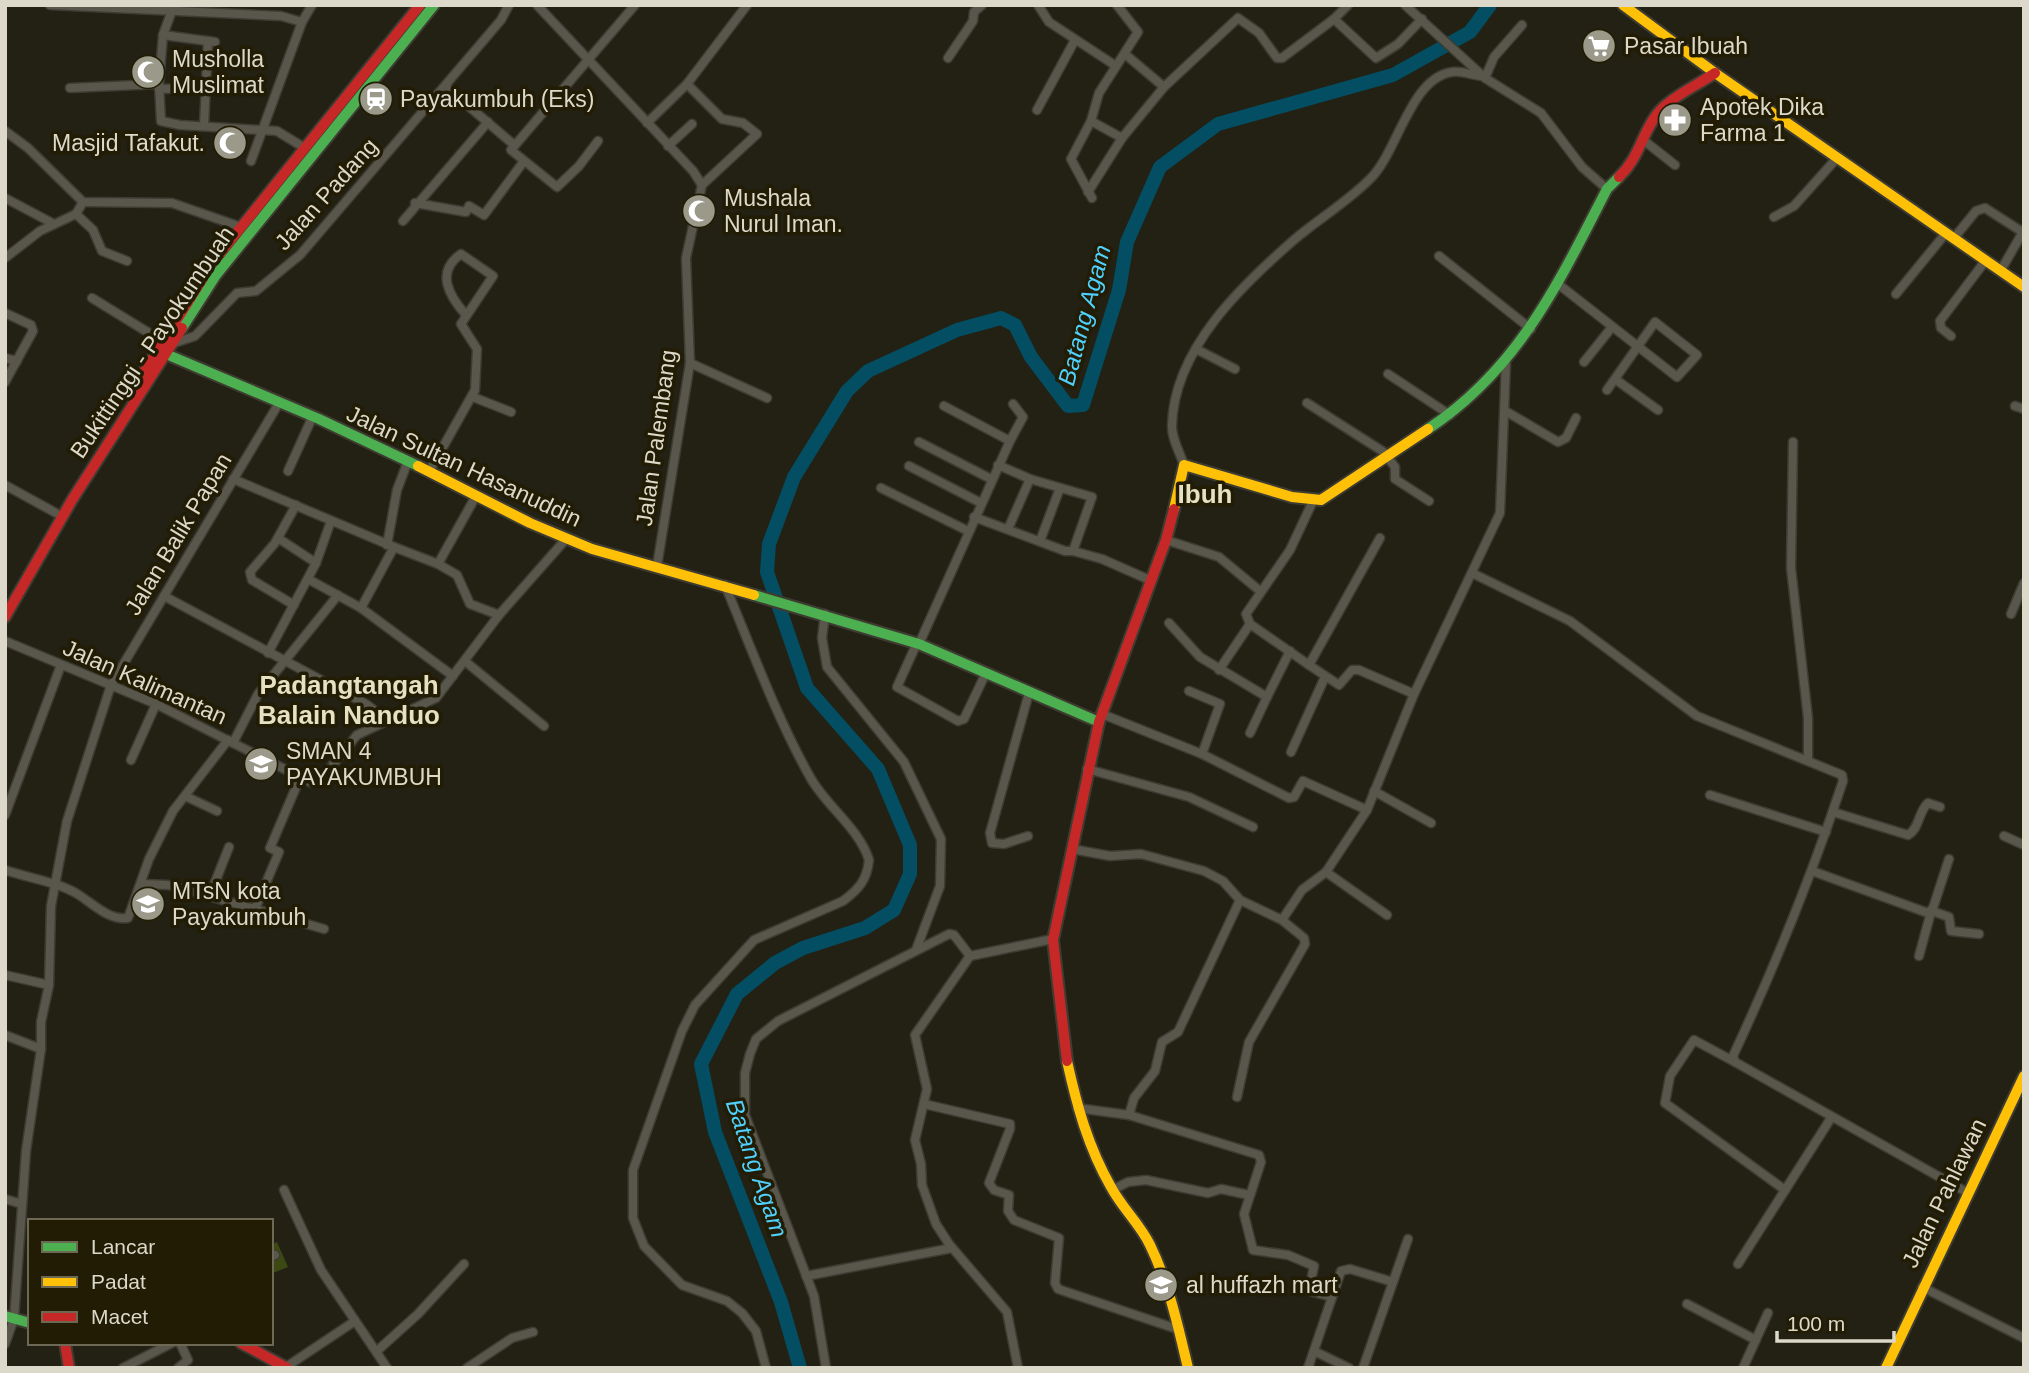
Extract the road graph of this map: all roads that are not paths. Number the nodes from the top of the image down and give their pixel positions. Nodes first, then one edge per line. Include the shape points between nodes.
1 (50, 5) edge
2 (279, 5) edge
3 (312, 5) edge
4 (420, 5) edge
5 (433, 5) edge
6 (509, 5) edge
7 (635, 5) edge
8 (747, 5) edge
9 (982, 5) edge
10 (1038, 5) edge
11 (1117, 5) edge
12 (1348, 5) edge
13 (1405, 5) edge
14 (1623, 5) edge
15 (174, 8) edge
16 (543, 8) edge
17 (971, 8) edge
18 (281, 16) junction
19 (1334, 19) junction
20 (1422, 19) junction
21 (302, 23) junction
22 (1522, 26) dead end
23 (409, 27) junction
24 (163, 35) junction
25 (1075, 40) junction
26 (1125, 54) junction
27 (588, 57) junction
28 (948, 58) dead end
29 (1116, 66) junction
30 (1715, 73) junction
31 (1484, 77) junction
32 (687, 84) junction
33 (159, 86) junction
34 (446, 86) junction
35 (242, 87) dead end
36 (1164, 87) junction
37 (70, 88) dead end
38 (206, 88) junction
39 (1037, 110) dead end
40 (1091, 121) junction
41 (488, 122) junction
42 (648, 123) junction
43 (691, 124) dead end
44 (204, 126) junction
45 (5, 131) edge
46 (263, 131) junction
47 (1122, 138) junction
48 (1643, 139) junction
49 (598, 141) dead end
50 (513, 144) junction
51 (668, 146) junction
52 (303, 147) junction
53 (1837, 158) junction
54 (251, 161) dead end
55 (524, 161) junction
56 (1675, 166) dead end
57 (702, 185) junction
58 (1608, 189) junction
59 (5, 198) edge
60 (83, 202) junction
61 (415, 203) junction
62 (76, 214) junction
63 (1774, 217) dead end
64 (403, 221) dead end
65 (54, 224) junction
66 (241, 227) junction
67 (2023, 232) edge
68 (1950, 236) junction
69 (1439, 256) dead end
70 (5, 258) edge
71 (1986, 260) junction
72 (127, 261) dead end
73 (2001, 270) junction
74 (1558, 284) junction
75 (2024, 287) edge
76 (1896, 294) dead end
77 (92, 298) dead end
78 (5, 313) edge
79 (466, 315) junction
80 (1612, 327) junction
81 (1531, 329) junction
82 (1951, 336) dead end
83 (168, 342) junction
84 (1637, 346) junction
85 (1196, 349) junction
86 (166, 354) junction
87 (5, 358) edge
88 (18, 361) junction
89 (1584, 362) dead end
90 (690, 363) junction
91 (1506, 363) junction
92 (1235, 369) dead end
93 (1388, 374) dead end
94 (1615, 379) junction
95 (5, 382) edge
96 (1607, 390) dead end
97 (473, 397) junction
98 (767, 398) dead end
99 (279, 403) junction
100 (1307, 403) dead end
101 (1013, 404) dead end
102 (944, 406) dead end
103 (1658, 410) dead end
104 (511, 412) dead end
105 (1507, 412) junction
106 (1450, 415) junction
107 (312, 418) junction
108 (1576, 418) dead end
109 (1010, 441) junction
110 (919, 442) dead end
111 (1793, 442) dead end
112 (1389, 457) junction
113 (408, 461) junction
114 (998, 465) junction
115 (909, 466) dead end
116 (1184, 466) junction
117 (288, 471) dead end
118 (429, 472) junction
119 (233, 479) junction
120 (991, 479) junction
121 (1030, 479) junction
122 (5, 485) edge
123 (881, 488) dead end
124 (1060, 488) junction
125 (477, 496) junction
126 (1313, 501) junction
127 (1429, 501) dead end
128 (981, 503) junction
129 (296, 505) junction
130 (55, 513) junction
131 (974, 517) junction
132 (331, 521) junction
133 (1008, 529) junction
134 (968, 531) junction
135 (278, 538) junction
136 (1380, 538) dead end
137 (566, 540) junction
138 (1166, 540) junction
139 (1040, 541) junction
140 (391, 545) junction
141 (1073, 551) junction
142 (316, 563) junction
143 (438, 564) junction
144 (657, 566) junction
145 (27, 569) junction
146 (1472, 573) junction
147 (308, 579) junction
148 (1152, 581) junction
149 (2024, 583) edge
150 (725, 585) junction
151 (1260, 590) junction
152 (338, 595) junction
153 (164, 596) junction
154 (5, 598) edge
155 (293, 606) junction
156 (360, 608) junction
157 (825, 614) junction
158 (2011, 614) dead end
159 (499, 615) junction
160 (5, 617) edge
161 (1169, 623) dead end
162 (1250, 624) junction
163 (5, 641) edge
164 (918, 644) junction
165 (1290, 652) junction
166 (268, 653) junction
167 (284, 662) junction
168 (466, 662) junction
169 (61, 665) junction
170 (1309, 665) junction
171 (1219, 670) junction
172 (985, 675) junction
173 (453, 676) junction
174 (1325, 677) junction
175 (111, 685) junction
176 (1189, 691) dead end
177 (1030, 692) junction
178 (1414, 694) junction
179 (1267, 696) junction
180 (156, 704) junction
181 (1101, 718) junction
182 (388, 721) junction
183 (544, 726) dead end
184 (1250, 733) dead end
185 (230, 742) junction
186 (1291, 752) dead end
187 (1202, 754) junction
188 (131, 760) dead end
189 (1808, 760) junction
190 (1087, 769) junction
191 (300, 778) junction
192 (1374, 791) junction
193 (1710, 795) dead end
194 (185, 796) junction
195 (1940, 807) dead end
196 (1367, 810) junction
197 (217, 811) dead end
198 (1833, 812) junction
199 (5, 816) edge
200 (1431, 823) dead end
201 (1252, 827) dead end
202 (1826, 832) junction
203 (1028, 836) dead end
204 (2004, 836) dead end
205 (2024, 845) edge
206 (229, 847) dead end
207 (1072, 849) junction
208 (1949, 859) dead end
209 (5, 870) edge
210 (1812, 871) junction
211 (1326, 872) junction
212 (142, 884) junction
213 (57, 887) junction
214 (210, 895) junction
215 (1240, 900) junction
216 (255, 909) junction
217 (1931, 911) junction
218 (1387, 915) dead end
219 (1282, 920) junction
220 (324, 929) dead end
221 (1979, 934) dead end
222 (1053, 939) junction
223 (916, 950) junction
224 (970, 956) junction
225 (1919, 957) dead end
226 (5, 975) edge
227 (49, 985) junction
228 (5, 1035) edge
229 (41, 1049) junction
230 (1735, 1062) junction
231 (2024, 1076) edge
232 (1237, 1097) dead end
233 (2019, 1099) edge
234 (924, 1104) junction
235 (1077, 1108) junction
236 (1129, 1115) junction
237 (1831, 1118) junction
238 (284, 1190) dead end
239 (1112, 1190) junction
240 (1785, 1190) junction
241 (1968, 1193) junction
242 (1249, 1195) junction
243 (5, 1199) edge
244 (22, 1204) junction
245 (1408, 1238) dead end
246 (952, 1248) junction
247 (464, 1264) dead end
248 (1738, 1264) dead end
249 (806, 1276) junction
250 (1393, 1282) junction
251 (1922, 1287) junction
252 (1332, 1297) junction
253 (1687, 1304) dead end
254 (1768, 1313) dead end
255 (10, 1317) edge
256 (355, 1321) junction
257 (28, 1322) edge
258 (1180, 1330) junction
259 (533, 1332) dead end
260 (2024, 1338) edge
261 (1756, 1340) junction
262 (5, 1344) edge
263 (65, 1345) edge
264 (168, 1345) edge
265 (181, 1345) edge
266 (245, 1345) edge
267 (377, 1351) junction
268 (1314, 1351) junction
269 (69, 1368) edge
270 (123, 1368) edge
271 (178, 1368) edge
272 (287, 1368) edge
273 (387, 1368) edge
274 (467, 1368) edge
275 (766, 1368) edge
276 (825, 1368) edge
277 (1018, 1368) edge
278 (1188, 1368) edge
279 (1308, 1368) edge
280 (1349, 1368) edge
281 (1363, 1368) edge
282 (1744, 1368) edge
283 (1886, 1368) edge

1 - 15 street
2 - 18 street
3 - 21 street
4 - 23 main road, Bukittinggi - Payokumbuah
5 - 23 main road, Bukittinggi - Payokumbuah
6 - 34 street, Jalan Padang
7 - 27 street
8 - 32 street
9 - 17 street
10 - 25 street via 1045,18
11 - 26 street via 1139,32
12 - 19 street
13 - 20 street
14 - 30 main road
15 - 18 street
15 - 24 street
16 - 27 street
17 - 28 street via 973,21
18 - 21 street
19 - 20 street via 1376,58 1398,44
19 - 36 street via 1278,58 1259,33 1238,18
20 - 31 street
21 - 46 street
22 - 31 street via 1494,57
23 - 52 main road, Bukittinggi - Payokumbuah
23 - 83 main road, Bukittinggi - Payokumbuah
24 - 33 street
24 - 38 street via 212,41
25 - 29 street
25 - 39 street
26 - 29 street
26 - 36 street
27 - 42 street
27 - 50 street
29 - 40 street via 1099,93
30 - 48 main road via 1661,110
30 - 53 main road
31 - 58 street via 1541,113 1582,167
31 - 85 street via 1451,72 1423,89 1374,176 1250,281
32 - 42 street
32 - 57 street via 722,119 743,123 757,134
33 - 37 street
33 - 38 street
33 - 44 street via 163,123
34 - 41 street
34 - 83 street, Jalan Padang via 300,255 256,291 237,293 195,336
35 - 38 street
36 - 47 street
38 - 44 street
40 - 47 street
40 - 47 street via 1071,159 1090,195
41 - 50 street
41 - 61 street
42 - 51 street
43 - 51 street
44 - 46 street
45 - 60 street
46 - 52 street via 277,131
46 - 54 street
48 - 56 street
48 - 58 main road via 1633,164
49 - 55 street via 557,187
50 - 55 street via 512,150
51 - 57 street
52 - 66 main road, Bukittinggi - Payokumbuah
53 - 63 street via 1794,206
53 - 68 main road
55 - 61 street via 484,215 470,206 466,212
57 - 90 street, Jalan Palembang via 686,258
58 - 74 main road
59 - 65 street
60 - 62 street
60 - 66 street via 172,202
61 - 64 street
62 - 65 street
62 - 72 street via 93,230 102,251
65 - 70 street
66 - 83 main road, Bukittinggi - Payokumbuah via 208,269
67 - 68 street via 1985,208
67 - 73 street
68 - 71 main road
68 - 76 street
69 - 81 street
71 - 73 main road
71 - 82 street via 1940,321
73 - 75 main road
74 - 80 street
74 - 81 main road
77 - 83 street
78 - 88 street via 33,328
79 - 79 street via 493,276 461,254 453,260 445,279 451,298
79 - 97 street via 462,329 478,355
80 - 84 street
80 - 89 street
81 - 91 main road
83 - 86 main road, Bukittinggi - Payokumbuah
83 - 130 main road, Bukittinggi - Payokumbuah
84 - 84 street via 1679,377 1697,357 1656,322
84 - 94 street
85 - 92 street
85 - 116 street via 1177,394 1171,428
86 - 99 main road, Jalan Sultan Hasanuddin
86 - 145 main road, Bukittinggi - Payokumbuah
87 - 88 street
88 - 95 street
90 - 98 street
90 - 144 street, Jalan Palembang
91 - 105 street
91 - 106 main road
93 - 106 street
94 - 96 street
94 - 103 street
97 - 104 street
97 - 118 street
99 - 107 main road, Jalan Sultan Hasanuddin
99 - 119 street, Jalan Balik Papan
100 - 112 street
101 - 109 street via 1023,417
102 - 109 street
105 - 108 street via 1558,442 1566,438
105 - 146 street via 1500,513
106 - 112 main road
107 - 113 main road, Jalan Sultan Hasanuddin
107 - 117 street
109 - 114 street
110 - 120 street
111 - 189 street via 1791,568 1808,718
112 - 126 main road via 1331,495
112 - 127 street via 1395,480
113 - 118 main road, Jalan Sultan Hasanuddin
113 - 140 street via 397,490
114 - 120 street
114 - 121 street
115 - 128 street
116 - 126 main road via 1217,471
116 - 138 main road
118 - 125 main road, Jalan Sultan Hasanuddin
119 - 129 street
119 - 153 street, Jalan Balik Papan
120 - 128 street
121 - 124 street
121 - 133 street
122 - 130 street
123 - 134 street
124 - 139 street
124 - 141 street via 1092,497
125 - 137 main road, Jalan Sultan Hasanuddin
125 - 143 street
126 - 151 street via 1290,550
128 - 131 street
129 - 132 street
129 - 135 street
130 - 145 main road, Bukittinggi - Payokumbuah
131 - 133 street
131 - 134 street
132 - 140 street
132 - 142 street
133 - 139 street
134 - 164 street
135 - 142 street
135 - 155 street via 250,575
136 - 170 street
137 - 144 main road, Jalan Sultan Hasanuddin
137 - 159 street
138 - 148 main road
138 - 151 street via 1219,557
139 - 141 street
140 - 143 street
140 - 156 street
141 - 148 street
142 - 147 street
143 - 159 street via 457,575 470,604
144 - 150 main road, Jalan Sultan Hasanuddin
145 - 154 main road, Bukittinggi - Payokumbuah
145 - 160 main road, Bukittinggi - Payokumbuah
146 - 178 street
146 - 189 street via 1570,621 1697,716
147 - 152 street
147 - 155 street
148 - 181 main road
149 - 158 street
150 - 157 main road, Jalan Sultan Hasanuddin
150 - 275 street via 803,764 869,860 863,883 855,892 754,940 695,1005 633,1170 633,1218 644,1246 682,1285 727,1301 742,1312 756,1331
151 - 162 street via 1246,614
152 - 156 street
152 - 167 street
153 - 166 street
153 - 175 street, Jalan Balik Papan
155 - 166 street
156 - 173 street
157 - 164 main road, Jalan Sultan Hasanuddin
157 - 223 street via 822,638 827,667 904,762 941,839 940,886
159 - 168 street
161 - 171 street
162 - 165 street
162 - 171 street
163 - 169 street, Jalan Kalimantan
164 - 172 main road, Jalan Sultan Hasanuddin
164 - 172 street via 897,688 958,721 964,719
165 - 170 street
165 - 179 street
166 - 167 street
167 - 182 street via 366,704
167 - 185 street via 258,694
168 - 173 street
168 - 183 street
169 - 175 street, Jalan Kalimantan
169 - 199 street
170 - 174 street
171 - 179 street
172 - 177 main road, Jalan Sultan Hasanuddin
173 - 182 street via 425,706
174 - 178 street via 1339,685 1352,670 1359,670
174 - 186 street
175 - 180 street, Jalan Kalimantan
175 - 213 street, Jalan Balik Papan via 67,821
176 - 187 street via 1220,704
177 - 181 main road, Jalan Sultan Hasanuddin
177 - 203 street via 989,833 992,843 999,845
178 - 192 street
179 - 184 street
180 - 185 street, Jalan Kalimantan
180 - 188 street
181 - 187 street via 1163,736
181 - 190 main road
182 - 191 street via 357,735 312,783
185 - 191 street, Jalan Kalimantan
185 - 194 street
187 - 196 street via 1289,798 1303,781
189 - 198 street via 1843,776
190 - 201 street via 1189,797
190 - 207 main road
191 - 216 street via 270,848 279,852
192 - 196 street
192 - 200 street
193 - 202 street
194 - 197 street
194 - 212 street via 166,824
195 - 198 street via 1928,803 1908,835
196 - 211 street
198 - 202 street
202 - 210 street
204 - 205 street
206 - 214 street
207 - 215 street via 1110,856 1141,854 1178,863 1223,881
207 - 222 main road
208 - 217 street
209 - 213 street
210 - 217 street via 1906,907
210 - 230 street via 1733,1056
211 - 218 street
211 - 219 street via 1302,890
212 - 213 street via 131,915 121,919
212 - 214 street
213 - 227 street, Jalan Balik Papan via 51,906
214 - 216 street
215 - 219 street
215 - 236 street via 1178,1032 1162,1042 1154,1071 1134,1098
216 - 220 street
217 - 221 street via 1949,918 1951,931
217 - 225 street
219 - 232 street via 1304,937 1306,944 1249,1042
222 - 224 street
222 - 235 main road via 1066,1058
223 - 224 street via 954,935
223 - 249 street via 778,1021 757,1040 750,1054 745,1115
224 - 234 street via 915,1035 927,1089
226 - 227 street
227 - 229 street, Jalan Balik Papan
228 - 229 street
229 - 244 street, Jalan Balik Papan
230 - 237 street
230 - 240 street via 1694,1040 1670,1076 1665,1103
231 - 233 main road, Jalan Pahlawan
233 - 241 main road, Jalan Pahlawan
234 - 246 street via 915,1140 922,1185 936,1224
234 - 258 street via 1010,1124 989,1183 994,1191 1009,1195 1008,1211 1014,1220 1059,1238 1058,1289
235 - 236 street
235 - 239 main road
236 - 242 street via 1259,1155
237 - 240 street
237 - 241 street
238 - 256 street via 321,1270
239 - 242 street via 1128,1182 1146,1181 1208,1193 1221,1189
239 - 258 main road via 1149,1243
240 - 248 street
241 - 251 main road, Jalan Pahlawan
242 - 252 street via 1244,1217 1253,1250 1288,1255 1314,1266 1309,1291
243 - 244 street
244 - 255 street, Jalan Balik Papan
245 - 250 street
246 - 249 street
246 - 277 street via 1007,1312
247 - 267 street
249 - 276 street via 814,1296
250 - 252 street via 1345,1269
250 - 281 street
251 - 260 street
251 - 283 main road, Jalan Pahlawan
252 - 268 street
253 - 261 street
254 - 261 street
255 - 257 main road
255 - 262 street, Jalan Balik Papan
256 - 267 street
256 - 272 street
258 - 278 main road
259 - 274 street via 512,1338
261 - 282 street
263 - 269 main road
264 - 270 street
265 - 271 street via 188,1360
266 - 272 main road
267 - 273 street
268 - 279 street
268 - 280 street

